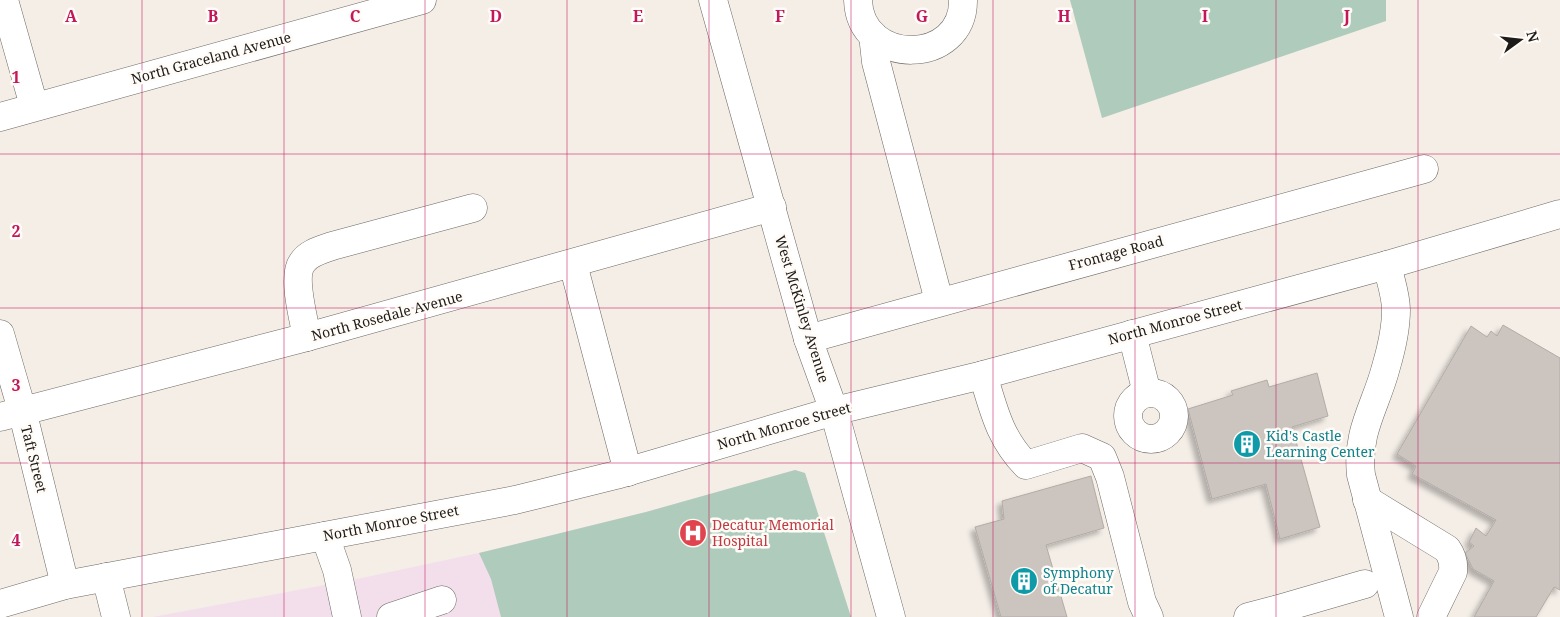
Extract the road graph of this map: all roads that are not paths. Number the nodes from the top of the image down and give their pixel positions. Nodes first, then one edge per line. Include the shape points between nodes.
1 (4, 0) edge
2 (422, 0) edge
3 (713, 0) edge
4 (858, 0) edge
5 (963, 0) edge
6 (873, 35) junction
7 (34, 106) junction
8 (0, 117) edge
9 (1424, 169) dead end
10 (473, 208) dead end
11 (772, 208) junction
12 (1560, 214) edge
13 (573, 264) junction
14 (1387, 264) junction
15 (939, 301) junction
16 (0, 334) edge
17 (1132, 334) junction
18 (307, 338) junction
19 (808, 339) junction
20 (983, 375) junction
21 (1148, 393) dead end
22 (834, 411) junction
23 (11, 414) edge
24 (628, 472) junction
25 (1367, 500) junction
26 (325, 536) junction
27 (106, 577) junction
28 (1366, 584) dead end
29 (65, 585) junction
30 (442, 600) dead end
31 (0, 604) edge
32 (1280, 613) edge
33 (397, 616) edge
34 (116, 617) edge
35 (346, 617) edge
36 (891, 617) edge
37 (1149, 617) edge
38 (1248, 617) edge
39 (1399, 617) edge
40 (1430, 617) edge

1 - 7 street
2 - 7 street, North Graceland Avenue
3 - 11 street, West McKinley Avenue
4 - 6 street via 862,20
5 - 6 street via 958,22 948,36 934,46 902,51
6 - 15 street via 876,62
7 - 8 street, North Graceland Avenue
9 - 15 street, Frontage Road
10 - 18 street via 311,254 301,264 298,278
11 - 13 street, North Rosedale Avenue
11 - 19 street, West McKinley Avenue
12 - 14 street, North Monroe Street
13 - 18 street, North Rosedale Avenue
13 - 24 street
14 - 17 street, North Monroe Street
14 - 25 street via 1396,310 1394,327 1386,368 1368,413 1358,454
15 - 19 street, Frontage Road
16 - 23 street, Taft Street
17 - 20 street, North Monroe Street
17 - 21 street
18 - 23 street, North Rosedale Avenue
19 - 22 street, West McKinley Avenue
20 - 22 street, North Monroe Street
20 - 37 street via 998,423 1010,448 1026,465 1082,448 1102,457
22 - 24 street, North Monroe Street
22 - 36 street, West McKinley Avenue
23 - 29 street, Taft Street
24 - 26 street, North Monroe Street via 515,500
25 - 39 street
25 - 40 street via 1447,549 1450,554 1453,572
26 - 27 street, North Monroe Street
26 - 35 street via 337,570
27 - 29 street, North Monroe Street
27 - 34 street
28 - 32 street
29 - 31 street, North Monroe Street
30 - 33 street
32 - 38 street

